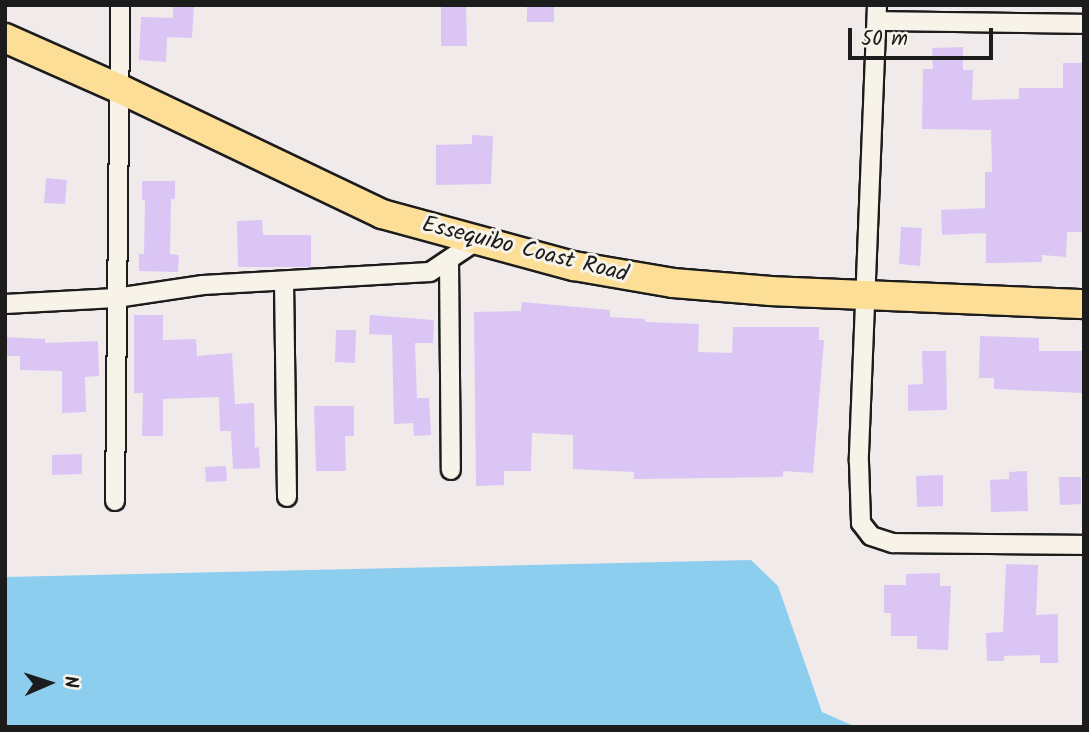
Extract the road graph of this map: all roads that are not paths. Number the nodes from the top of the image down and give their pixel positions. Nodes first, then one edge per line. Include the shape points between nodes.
1 (120, 5) edge
2 (877, 13) edge
3 (1084, 24) edge
4 (5, 38) edge
5 (120, 89) junction
6 (478, 240) junction
7 (449, 260) junction
8 (284, 281) junction
9 (867, 297) junction
10 (116, 298) junction
11 (5, 304) edge
12 (1084, 304) edge
13 (451, 470) dead end
14 (287, 497) dead end
15 (115, 501) dead end
16 (1084, 545) edge

1 - 5 street
2 - 3 street
2 - 9 street
4 - 5 main road, Essequibo Coast Road
5 - 6 main road, Essequibo Coast Road via 382,214
5 - 10 street
6 - 7 street
6 - 9 main road, Essequibo Coast Road via 574,266 673,283
7 - 8 street via 430,272
7 - 13 street
8 - 10 street via 203,285
8 - 14 street
9 - 12 main road, Essequibo Coast Road
9 - 16 street via 859,462 860,518 867,532 893,543
10 - 11 street
10 - 15 street

